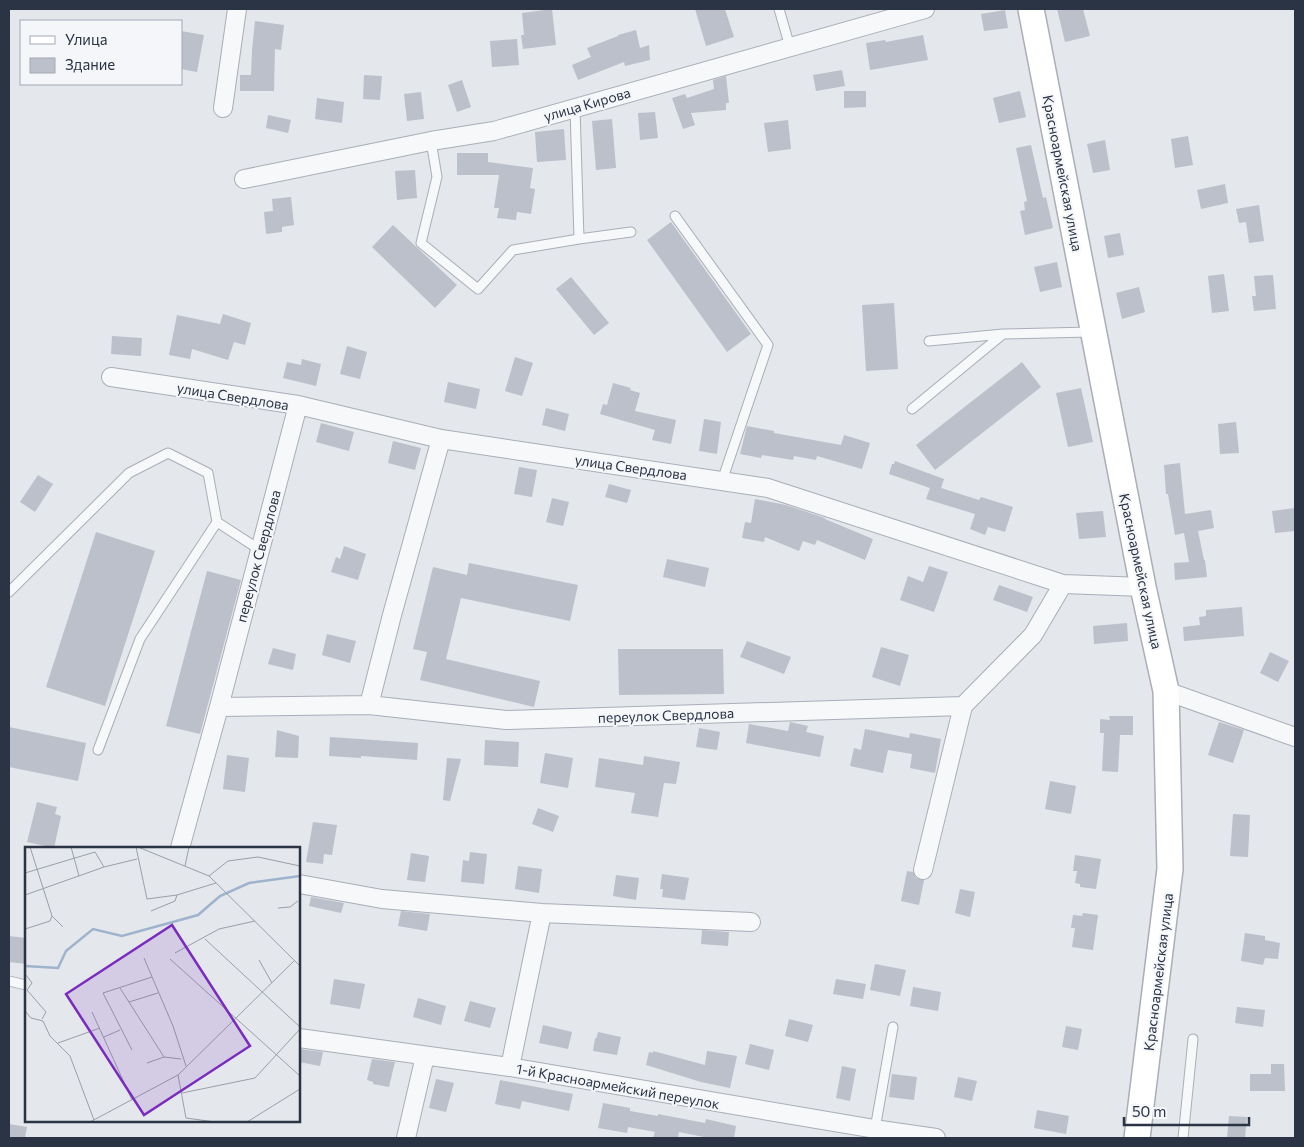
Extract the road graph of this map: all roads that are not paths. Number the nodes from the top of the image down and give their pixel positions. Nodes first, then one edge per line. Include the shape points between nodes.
1 (237, 9) edge
2 (779, 9) edge
3 (924, 9) edge
4 (1031, 9) edge
5 (790, 47) junction
6 (223, 108) dead end
7 (575, 108) junction
8 (431, 141) junction
9 (244, 179) dead end
10 (675, 216) dead end
11 (632, 232) dead end
12 (579, 239) junction
13 (1094, 332) junction
14 (1003, 334) junction
15 (928, 341) dead end
16 (111, 377) dead end
17 (298, 406) junction
18 (912, 409) dead end
19 (441, 439) junction
20 (722, 481) junction
21 (217, 522) junction
22 (260, 550) junction
23 (1063, 584) junction
24 (1143, 587) junction
25 (9, 592) edge
26 (1166, 691) junction
27 (369, 705) junction
28 (963, 706) junction
29 (219, 707) junction
30 (1295, 737) edge
31 (98, 750) dead end
32 (180, 847) edge
33 (923, 870) dead end
34 (300, 884) edge
35 (542, 913) junction
36 (751, 922) dead end
37 (9, 981) edge
38 (25, 984) edge
39 (893, 1027) dead end
40 (300, 1038) edge
41 (1193, 1039) dead end
42 (425, 1056) junction
43 (510, 1067) junction
44 (875, 1129) junction
45 (406, 1138) edge
46 (936, 1138) edge
47 (1137, 1138) edge
48 (1183, 1138) edge

1 - 6 street
2 - 5 lane
3 - 5 street, улица Кирова
4 - 13 main road, Красноармейская улица
5 - 7 street, улица Кирова
7 - 8 street, улица Кирова via 494,131
7 - 12 lane
8 - 9 street, улица Кирова
8 - 12 lane via 437,177 421,243 478,289 513,250
10 - 20 lane via 768,345
11 - 12 lane
13 - 14 lane
13 - 24 main road, Красноармейская улица
14 - 15 lane
14 - 18 lane
16 - 17 street, улица Свердлова
17 - 19 street, улица Свердлова
17 - 22 street, переулок Свердлова
19 - 20 street, улица Свердлова
19 - 27 street
20 - 23 street, улица Свердлова via 768,488
21 - 22 lane
21 - 25 lane via 208,473 168,452 129,473
21 - 31 lane via 140,639
22 - 29 street, переулок Свердлова
23 - 24 street, улица Свердлова
23 - 28 street via 1033,635
24 - 26 main road, Красноармейская улица
26 - 30 street
26 - 47 main road, Красноармейская улица via 1170,869
27 - 28 street, переулок Свердлова via 506,720
27 - 29 street, переулок Свердлова
28 - 33 street
29 - 32 street, переулок Свердлова
34 - 35 street via 382,899
35 - 36 street
35 - 43 street
37 - 38 lane
39 - 44 lane
40 - 42 street, 1-й Красноармейский переулок
41 - 48 lane
42 - 43 street, 1-й Красноармейский переулок
42 - 45 street
43 - 44 street, 1-й Красноармейский переулок
44 - 46 street, 1-й Красноармейский переулок

